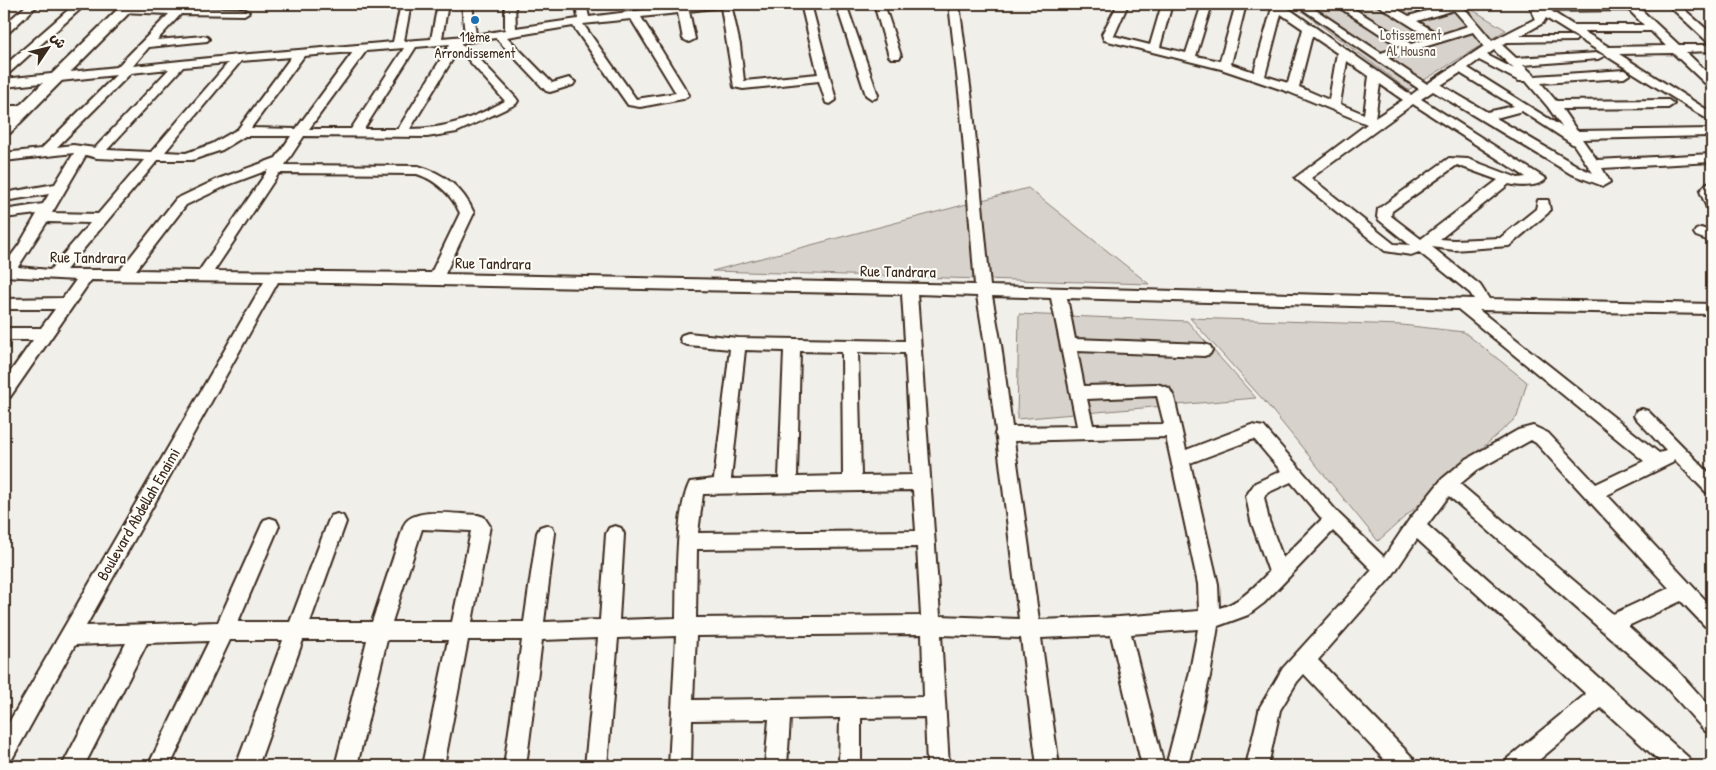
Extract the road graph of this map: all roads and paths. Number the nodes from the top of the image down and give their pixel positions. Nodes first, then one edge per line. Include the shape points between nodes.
1 (34, 4) edge
2 (80, 4) edge
3 (406, 4) edge
4 (443, 4) edge
5 (467, 4) edge
6 (510, 4) edge
7 (581, 4) edge
8 (725, 4) edge
9 (806, 4) edge
10 (841, 4) edge
11 (879, 4) edge
12 (954, 4) edge
13 (1123, 4) edge
14 (1167, 4) edge
15 (1207, 4) edge
16 (1241, 4) edge
17 (1300, 4) edge
18 (1339, 4) edge
19 (1380, 4) edge
20 (1420, 4) edge
21 (1672, 4) edge
22 (707, 5) edge
23 (1276, 5) edge
24 (1456, 5) edge
25 (1631, 5) edge
26 (1535, 6) edge
27 (128, 7) edge
28 (647, 8) edge
29 (683, 8) junction
30 (178, 11) junction
31 (244, 12) dead end
32 (1435, 12) junction
33 (634, 15) junction
34 (1408, 20) junction
35 (580, 22) junction
36 (208, 25) junction
37 (1308, 28) junction
38 (1474, 28) junction
39 (1654, 28) junction
40 (1706, 28) edge
41 (4, 31) edge
42 (511, 32) junction
43 (1572, 33) junction
44 (498, 34) junction
45 (471, 38) junction
46 (689, 39) dead end
47 (1439, 39) junction
48 (1712, 40) edge
49 (436, 41) junction
50 (413, 43) junction
51 (1496, 43) junction
52 (146, 44) junction
53 (455, 44) junction
54 (398, 45) junction
55 (362, 48) junction
56 (1410, 48) junction
57 (1677, 48) junction
58 (1712, 48) edge
59 (1154, 49) junction
60 (1343, 52) junction
61 (300, 53) junction
62 (1602, 53) junction
63 (1478, 55) junction
64 (895, 56) dead end
65 (1190, 57) junction
66 (1380, 57) junction
67 (238, 58) junction
68 (195, 62) junction
69 (1514, 62) junction
70 (180, 64) junction
71 (1225, 66) junction
72 (1460, 68) junction
73 (126, 69) junction
74 (4, 72) edge
75 (1375, 74) junction
76 (1624, 74) dead end
77 (57, 76) junction
78 (824, 77) junction
79 (1259, 77) junction
80 (569, 82) dead end
81 (4, 83) edge
82 (1534, 83) junction
83 (1712, 83) edge
84 (1431, 88) junction
85 (1293, 89) junction
86 (872, 94) dead end
87 (1412, 99) junction
88 (830, 100) dead end
89 (1668, 104) dead end
90 (1334, 105) junction
91 (1553, 105) junction
92 (1524, 107) junction
93 (4, 110) edge
94 (24, 110) junction
95 (1484, 116) junction
96 (1712, 118) edge
97 (1373, 122) junction
98 (4, 130) edge
99 (301, 131) junction
100 (356, 131) junction
101 (242, 132) junction
102 (402, 132) junction
103 (1708, 132) dead end
104 (1577, 140) junction
105 (82, 150) junction
106 (45, 152) junction
107 (97, 154) junction
108 (4, 157) edge
109 (155, 157) junction
110 (1712, 158) edge
111 (1593, 164) junction
112 (279, 165) junction
113 (1507, 179) junction
114 (1712, 186) edge
115 (58, 188) junction
116 (4, 196) edge
117 (1543, 203) dead end
118 (1712, 205) edge
119 (45, 212) junction
120 (4, 214) edge
121 (102, 219) junction
122 (1424, 244) junction
123 (5, 271) edge
124 (54, 275) junction
125 (87, 275) junction
126 (124, 275) junction
127 (203, 276) junction
128 (273, 278) junction
129 (436, 280) junction
130 (909, 289) junction
131 (982, 290) junction
132 (1058, 293) junction
133 (67, 303) junction
134 (4, 304) edge
135 (1463, 305) junction
136 (1485, 305) junction
137 (1712, 308) edge
138 (4, 334) edge
139 (46, 334) junction
140 (688, 339) dead end
141 (738, 344) junction
142 (1069, 344) junction
143 (792, 345) junction
144 (850, 346) junction
145 (912, 347) junction
146 (1204, 350) dead end
147 (11, 372) edge
148 (4, 393) edge
149 (1077, 393) junction
150 (1642, 416) dead end
151 (1174, 430) junction
152 (1087, 433) junction
153 (1003, 434) junction
154 (1678, 452) junction
155 (1181, 459) junction
156 (1658, 462) junction
157 (1294, 473) junction
158 (921, 482) junction
159 (788, 484) junction
160 (852, 484) junction
161 (1448, 484) junction
162 (722, 485) junction
163 (1712, 487) edge
164 (1594, 493) junction
165 (1333, 519) junction
166 (337, 522) dead end
167 (270, 526) dead end
168 (1415, 526) junction
169 (546, 533) dead end
170 (615, 534) dead end
171 (925, 539) junction
172 (688, 541) junction
173 (1385, 570) junction
174 (1280, 574) junction
175 (1684, 590) junction
176 (1208, 619) junction
177 (1712, 620) edge
178 (1612, 624) junction
179 (686, 626) junction
180 (931, 626) junction
181 (1119, 626) junction
182 (1030, 629) junction
183 (609, 630) junction
184 (224, 631) junction
185 (460, 631) junction
186 (533, 631) junction
187 (297, 632) junction
188 (379, 632) junction
189 (142, 633) junction
190 (69, 636) junction
191 (1304, 660) junction
192 (1602, 694) junction
193 (934, 707) junction
194 (851, 709) junction
195 (683, 710) junction
196 (780, 710) junction
197 (1712, 724) edge
198 (4, 751) edge
199 (73, 766) edge
200 (159, 766) edge
201 (247, 766) edge
202 (346, 766) edge
203 (433, 766) edge
204 (516, 766) edge
205 (596, 766) edge
206 (680, 766) edge
207 (776, 766) edge
208 (850, 766) edge
209 (938, 766) edge
210 (1048, 766) edge
211 (1153, 766) edge
212 (1177, 766) edge
213 (1258, 766) edge
214 (1405, 766) edge
215 (1516, 766) edge
216 (1681, 766) edge

1 - 41 street
2 - 74 street
3 - 54 street
4 - 49 street
5 - 45 street
6 - 42 street
7 - 35 street
8 - 22 street
8 - 78 street via 738,84
9 - 78 street
10 - 86 street
11 - 64 street
12 - 131 street
13 - 59 street via 1108,38
14 - 59 street
15 - 65 street
16 - 71 street
17 - 66 street
18 - 56 street
19 - 34 street
20 - 32 street
21 - 40 street
22 - 29 street
23 - 37 street
23 - 79 street
24 - 32 street
24 - 38 street
25 - 26 street
25 - 39 street
26 - 43 street
26 - 51 street via 1541,18 1539,21
27 - 30 street
27 - 77 main road
28 - 29 street
28 - 33 street
29 - 46 street
30 - 36 street
30 - 52 street
31 - 36 street
32 - 34 street
33 - 35 street
33 - 35 street via 683,95 640,104 632,102
34 - 47 street
35 - 42 street
36 - 52 street
36 - 68 street
37 - 60 street
37 - 85 street
38 - 47 street
38 - 51 street
39 - 43 street
39 - 57 street
40 - 48 street
42 - 44 street
43 - 51 street
43 - 62 street
44 - 45 street
44 - 80 street via 550,88
45 - 53 street
47 - 56 street
49 - 50 street
49 - 53 street
50 - 54 street
50 - 100 street
51 - 63 street
51 - 69 street
52 - 73 street
53 - 102 street
53 - 102 street via 468,53 512,101 453,129
54 - 55 street
55 - 61 street
55 - 99 street
56 - 66 street
57 - 58 street
57 - 62 street
57 - 83 street
59 - 65 street
60 - 75 street
60 - 90 street
61 - 67 street
61 - 101 street
62 - 69 street
62 - 96 street
63 - 72 street
63 - 82 street
65 - 71 street
66 - 84 street
67 - 68 street
67 - 109 street
68 - 70 street
69 - 82 street
70 - 73 street
70 - 107 street
71 - 79 street
72 - 84 street
72 - 92 street
73 - 77 street
73 - 106 street
75 - 87 street
75 - 97 street
76 - 82 street
77 - 81 street
77 - 94 main road
78 - 88 street
79 - 85 street
82 - 91 street
84 - 87 street
84 - 95 street
85 - 90 street
87 - 97 street
87 - 113 street via 1539,179 1517,182
89 - 91 street
90 - 97 street
91 - 104 street
92 - 95 street
92 - 104 street
93 - 94 street
94 - 98 main road
95 - 111 street via 1576,171 1603,182
97 - 122 street via 1302,178 1392,249 1411,250
99 - 100 street
99 - 101 street
99 - 112 street
100 - 102 street
101 - 109 street via 217,147 194,155
103 - 104 street
104 - 111 street
105 - 106 street
105 - 107 street
105 - 115 street
106 - 108 street
107 - 109 street
109 - 121 street
110 - 111 street
112 - 126 street via 223,182 181,202
112 - 127 street
112 - 129 street via 418,170 433,174 460,199 468,213
113 - 122 street
113 - 122 street via 1454,161 1384,209 1384,216
114 - 118 street via 1707,191
115 - 116 street
115 - 119 street
117 - 122 street via 1543,210 1504,243
119 - 120 street
119 - 121 street
119 - 123 street
121 - 124 street
122 - 136 street via 1475,289
123 - 124 street, Rue Tandrara
124 - 125 street, Rue Tandrara
125 - 126 street, Rue Tandrara
125 - 133 street
126 - 127 street, Rue Tandrara
127 - 128 street, Rue Tandrara
128 - 129 street, Rue Tandrara
128 - 190 street, Boulevard Abdellah Enaimi
129 - 130 street, Rue Tandrara
130 - 131 street, Rue Tandrara
130 - 145 street
131 - 132 street, Rue Tandrara
131 - 153 street via 993,345
132 - 135 street, Rue Tandrara
132 - 142 street
133 - 134 street
133 - 139 street
135 - 136 street, Rue Tandrara
135 - 156 street
136 - 137 street, Rue Tandrara
138 - 139 street
139 - 147 street
140 - 141 street
141 - 143 street
141 - 162 street
142 - 146 street
142 - 149 street
143 - 144 street
143 - 159 street
144 - 145 street
144 - 160 street
145 - 158 street
147 - 148 street
149 - 151 street via 1163,392
149 - 152 street
150 - 154 street
151 - 152 street
151 - 155 street
152 - 153 street
153 - 182 street
154 - 156 street
154 - 163 street
155 - 157 street via 1255,431
155 - 176 street via 1208,584
156 - 164 street
157 - 165 street
157 - 174 street via 1262,488 1255,496 1260,521
158 - 160 street
158 - 171 street
159 - 160 street
159 - 162 street
161 - 164 street via 1495,450 1533,433 1542,438
161 - 168 street
161 - 178 street
162 - 172 street via 696,487
164 - 175 street
165 - 173 street
165 - 174 street
166 - 187 street
167 - 184 street
168 - 173 street
168 - 192 street
169 - 186 street
170 - 183 street
171 - 172 street
171 - 180 street
172 - 179 street
173 - 191 street
174 - 176 street via 1241,609
175 - 177 street
175 - 178 street
176 - 181 street
176 - 212 street via 1200,673
178 - 197 street via 1670,677
179 - 180 street
179 - 183 street
179 - 195 street
180 - 182 street
180 - 193 street
181 - 182 street
181 - 211 street
182 - 210 street
183 - 186 street
183 - 205 street
184 - 187 street
184 - 189 street
184 - 200 street
185 - 186 street
185 - 188 street
185 - 188 street via 481,524 420,521 412,525
185 - 203 street
186 - 204 street
187 - 188 street
187 - 201 street
188 - 202 street
189 - 190 street
189 - 199 street
190 - 198 street, Boulevard Abdellah Enaimi
191 - 213 street via 1282,684 1270,707
191 - 214 street
192 - 215 street
192 - 216 street
193 - 194 street
193 - 209 street
194 - 196 street
194 - 208 street
195 - 196 street
195 - 206 street
196 - 207 street

